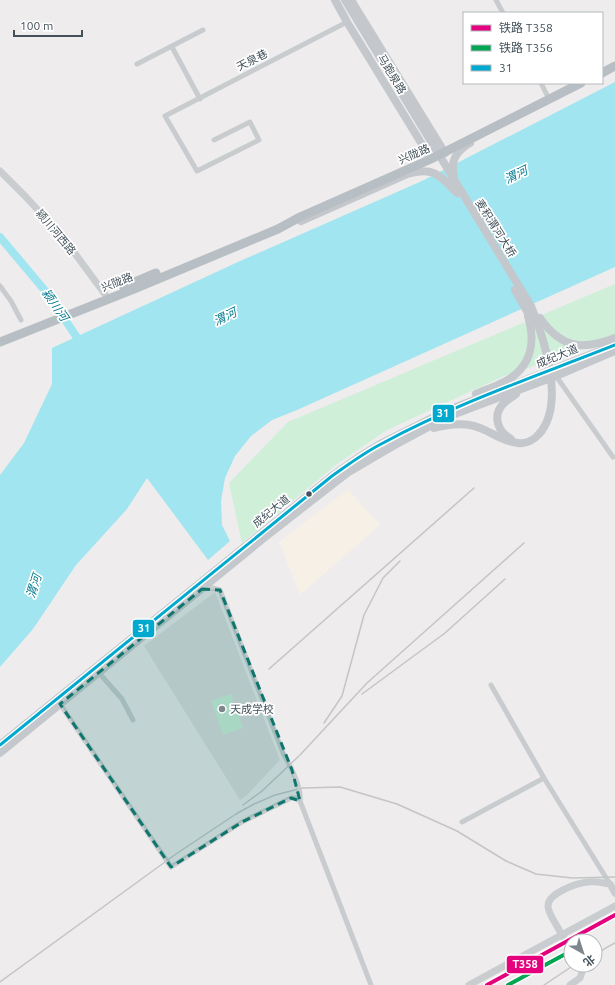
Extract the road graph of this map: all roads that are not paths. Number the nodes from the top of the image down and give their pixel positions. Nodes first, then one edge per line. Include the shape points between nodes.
1 (335, 0) edge
2 (339, 0) edge
3 (496, 0) edge
4 (348, 4) edge
5 (502, 12) edge
6 (347, 22) junction
7 (203, 30) dead end
8 (172, 47) junction
9 (615, 60) edge
10 (137, 64) dead end
11 (606, 70) edge
12 (542, 84) edge
13 (568, 84) edge
14 (579, 84) edge
15 (584, 84) edge
16 (547, 95) junction
17 (200, 99) junction
18 (214, 140) dead end
19 (444, 150) junction
20 (430, 157) junction
21 (0, 171) edge
22 (0, 176) edge
23 (459, 191) junction
24 (278, 229) junction
25 (0, 286) edge
26 (105, 298) junction
27 (94, 304) junction
28 (528, 307) junction
29 (21, 320) dead end
30 (615, 338) edge
31 (0, 342) edge
32 (615, 345) edge
33 (615, 351) edge
34 (556, 376) junction
35 (529, 386) junction
36 (418, 432) junction
37 (499, 434) junction
38 (382, 443) junction
39 (613, 456) dead end
40 (202, 589) junction
41 (99, 672) junction
42 (491, 685) dead end
43 (60, 704) junction
44 (132, 720) dead end
45 (0, 745) edge
46 (0, 753) edge
47 (544, 778) junction
48 (300, 801) junction
49 (462, 822) dead end
50 (610, 884) junction
51 (615, 892) edge
52 (615, 906) edge
53 (558, 928) tunnel mouth
54 (582, 973) edge
55 (371, 985) edge
56 (470, 985) edge
57 (570, 985) edge

1 - 6 main road, 马跑泉路
2 - 4 main road, 马跑泉路
3 - 5 street
4 - 19 main road, 马跑泉路
4 - 23 main road, 麦积渭河大桥
6 - 17 street, 天泉巷
6 - 20 main road, 马跑泉路
7 - 8 street
8 - 10 street
8 - 17 street
9 - 11 highway
12 - 16 street
13 - 16 highway, 兴陇路
14 - 19 highway, 兴陇路
15 - 23 main road via 458,151 454,157 452,170
16 - 19 highway, 兴陇路
17 - 18 street, 天泉巷 via 165,116 197,171 259,140 250,122
19 - 20 highway, 兴陇路
20 - 24 highway, 兴陇路
20 - 26 highway, 兴陇路 via 135,282
21 - 26 main road, 颍川河西路 via 65,240
22 - 26 main road, 颍川河西路 via 62,242
23 - 24 main road via 438,175 424,170 407,174
23 - 28 main road, 麦积渭河大桥
24 - 27 highway, 兴陇路
25 - 29 street
26 - 27 highway, 兴陇路
27 - 31 highway
28 - 30 main road via 551,333 570,344 598,344
28 - 37 main road, 麦积渭河大桥 via 541,330 549,362 552,393 548,417 542,431 527,442 512,442
28 - 38 main road via 532,338 529,356 519,371 504,382 402,428
32 - 38 main road, 成纪大道 via 446,411
33 - 34 main road, 成纪大道
34 - 35 main road, 成纪大道
34 - 39 street
35 - 36 main road, 成纪大道 via 447,417
35 - 37 main road via 502,405 497,419
36 - 37 main road, 麦积渭河大桥 via 462,423
36 - 40 main road, 成纪大道 via 347,473
38 - 45 main road, 成纪大道 via 332,476
40 - 41 main road, 成纪大道
40 - 48 street via 220,590 292,770 301,795
41 - 43 main road, 成纪大道
41 - 44 street via 122,699
42 - 47 street
43 - 46 main road, 成纪大道
43 - 48 street via 171,867 242,822 291,798
47 - 49 street
47 - 50 street
48 - 55 street
50 - 51 main road
50 - 53 main road via 589,881 550,897 549,911
52 - 56 main road
54 - 57 main road via 580,978

